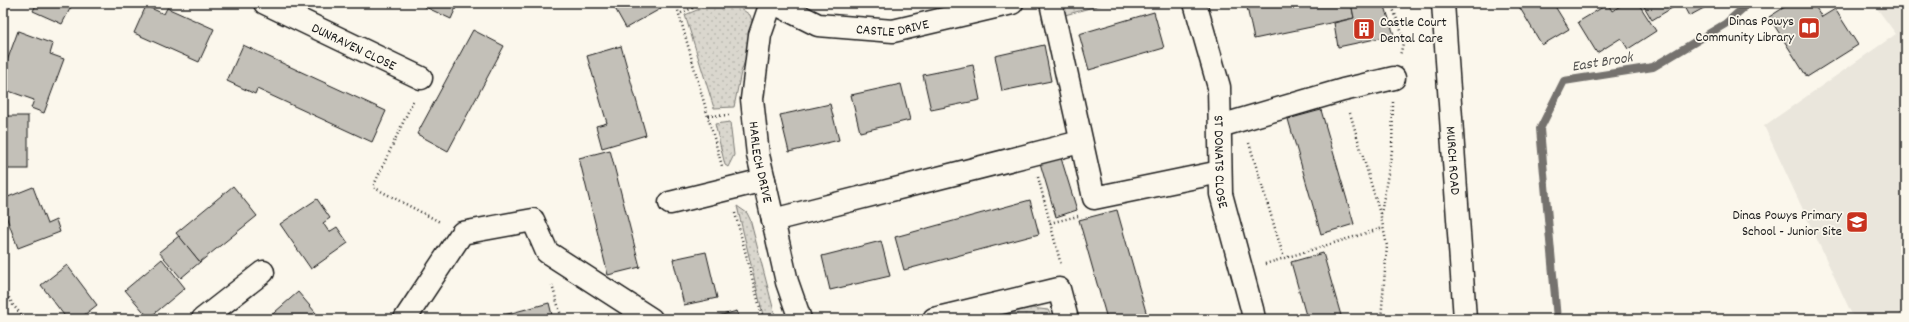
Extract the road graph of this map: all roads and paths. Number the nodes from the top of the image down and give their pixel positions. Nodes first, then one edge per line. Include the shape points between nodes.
1 (10, 3) edge
2 (265, 3) edge
3 (676, 3) edge
4 (704, 3) edge
5 (771, 3) edge
6 (774, 3) edge
7 (1012, 3) edge
8 (1051, 3) edge
9 (1195, 3) edge
10 (1391, 3) edge
11 (1443, 3) edge
12 (679, 14) junction
13 (3, 18) edge
14 (421, 78) joint
15 (1394, 78) junction
16 (1343, 90) junction
17 (1242, 120) junction
18 (1220, 126) junction
19 (1080, 142) junction
20 (1032, 155) junction
21 (1220, 172) junction
22 (764, 180) junction
23 (728, 189) junction
24 (670, 203) dead end
25 (1381, 217) junction
26 (773, 220) junction
27 (1384, 228) junction
28 (462, 233) junction
29 (1284, 258) junction
30 (1242, 270) junction
31 (263, 272) dead end
32 (3, 288) edge
33 (1059, 289) junction
34 (25, 319) edge
35 (203, 319) edge
36 (405, 319) edge
37 (651, 319) edge
38 (762, 319) edge
39 (800, 319) edge
40 (934, 319) edge
41 (1067, 319) edge
42 (1254, 319) edge
43 (1381, 319) edge
44 (1465, 319) edge

1 - 13 path
2 - 14 street, DUNRAVEN CLOSE
3 - 12 path
4 - 12 path
5 - 22 street, HARLECH DRIVE via 760,34 752,100 758,155
6 - 7 street, CASTLE DRIVE via 818,25 893,32
8 - 19 street
9 - 18 street, ST DONATS CLOSE via 1219,87
10 - 15 path via 1404,38
11 - 44 street, MURCH ROAD
12 - 23 path
14 - 28 path via 408,113 373,187
15 - 16 street
15 - 25 path via 1392,150
16 - 17 street
16 - 25 path
17 - 18 street
17 - 29 path
18 - 21 street, ST DONATS CLOSE
19 - 20 street
19 - 21 street via 1094,198
20 - 26 street
20 - 33 path via 1064,274
21 - 30 street, ST DONATS CLOSE via 1220,194
22 - 23 street
22 - 26 street, HARLECH DRIVE
23 - 24 street
23 - 38 path
25 - 27 path
26 - 39 street, HARLECH DRIVE via 787,282
27 - 29 path
27 - 43 path via 1387,246
28 - 36 street
28 - 37 street via 533,220 547,252
29 - 30 path
30 - 42 street, ST DONATS CLOSE
31 - 35 street
32 - 34 path
33 - 40 street
33 - 41 street

